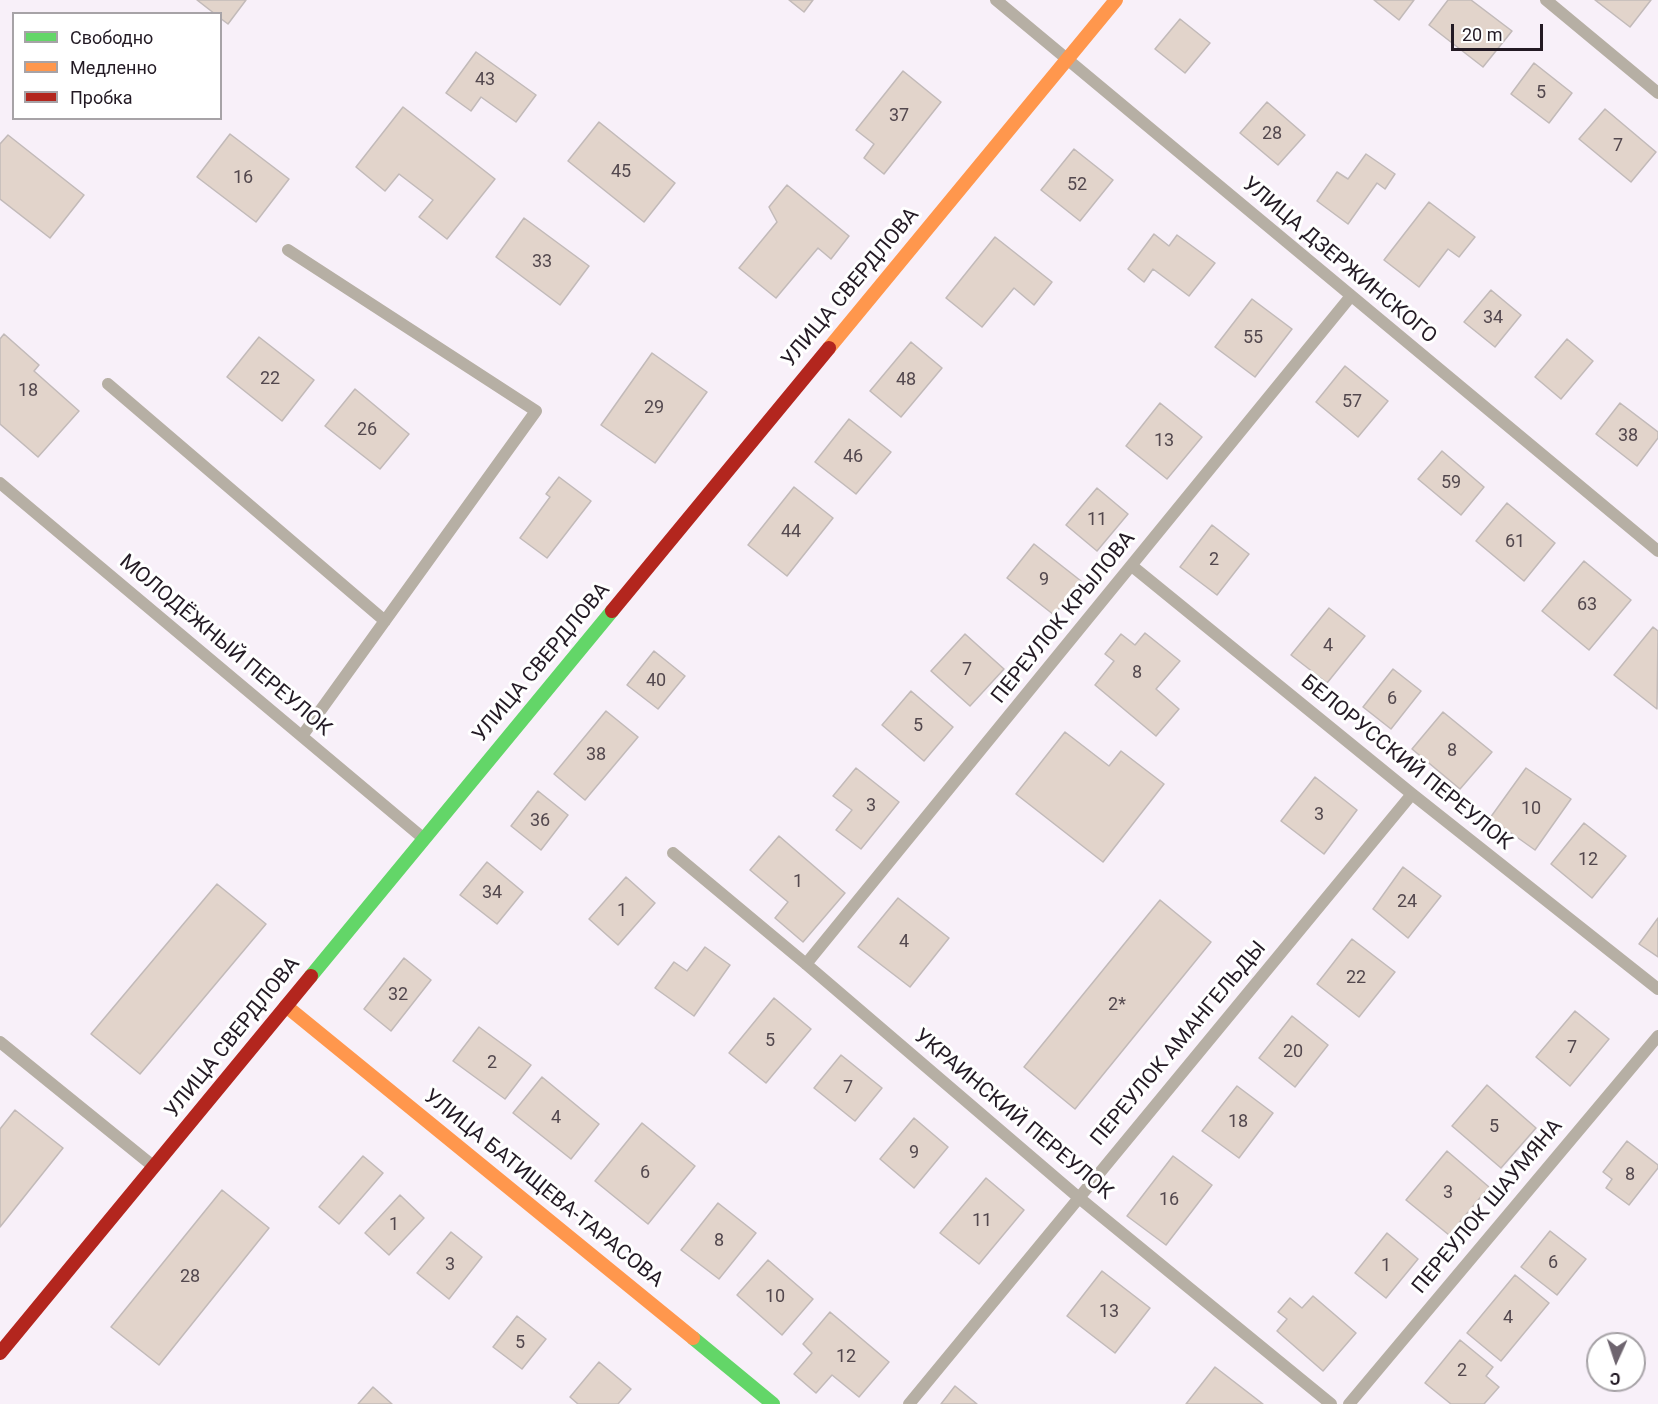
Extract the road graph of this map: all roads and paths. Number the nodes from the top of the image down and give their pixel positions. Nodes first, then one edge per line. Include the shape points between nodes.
1 (996, 0) edge
2 (1116, 0) edge
3 (1546, 0) edge
4 (1067, 59) junction
5 (1658, 93) edge
6 (288, 250) dead end
7 (1351, 296) junction
8 (108, 384) dead end
9 (0, 483) edge
10 (1658, 551) edge
11 (1132, 566) junction
12 (385, 621) junction
13 (302, 736) junction
14 (1412, 794) junction
15 (424, 839) junction
16 (673, 853) dead end
17 (806, 964) junction
18 (1658, 989) edge
19 (286, 1006) junction
20 (1658, 1036) edge
21 (0, 1042) edge
22 (154, 1167) junction
23 (1078, 1197) junction
24 (0, 1353) edge
25 (774, 1404) edge
26 (909, 1404) edge
27 (1331, 1404) edge
28 (1349, 1404) edge

1 - 4 lane, УЛИЦА ДЗЕРЖИНСКОГО
2 - 4 street, УЛИЦА СВЕРДЛОВА
3 - 5 lane
4 - 7 lane, УЛИЦА ДЗЕРЖИНСКОГО
4 - 15 street, УЛИЦА СВЕРДЛОВА
6 - 12 lane via 536,411
7 - 10 lane, УЛИЦА ДЗЕРЖИНСКОГО
7 - 11 lane, ПЕРЕУЛОК КРЫЛОВА
8 - 12 lane
9 - 13 lane, МОЛОДЁЖНЫЙ ПЕРЕУЛОК
11 - 14 lane, БЕЛОРУССКИЙ ПЕРЕУЛОК
11 - 17 lane, ПЕРЕУЛОК КРЫЛОВА
12 - 13 lane
13 - 15 lane, МОЛОДЁЖНЫЙ ПЕРЕУЛОК
14 - 18 lane, БЕЛОРУССКИЙ ПЕРЕУЛОК
14 - 23 lane, ПЕРЕУЛОК АМАНГЕЛЬДЫ
15 - 19 street, УЛИЦА СВЕРДЛОВА
16 - 17 lane, УКРАИНСКИЙ ПЕРЕУЛОК
17 - 23 lane, УКРАИНСКИЙ ПЕРЕУЛОК
19 - 22 street, УЛИЦА СВЕРДЛОВА
19 - 25 street, УЛИЦА БАТИЩЕВА-ТАРАСОВА
20 - 28 lane, ПЕРЕУЛОК ШАУМЯНА
21 - 22 lane
22 - 24 street, УЛИЦА СВЕРДЛОВА
23 - 26 lane, ПЕРЕУЛОК АМАНГЕЛЬДЫ
23 - 27 lane, УКРАИНСКИЙ ПЕРЕУЛОК

